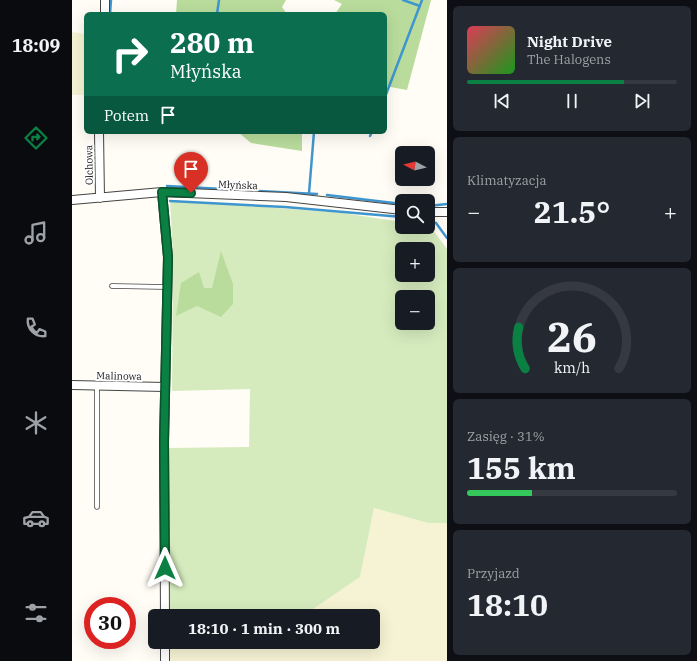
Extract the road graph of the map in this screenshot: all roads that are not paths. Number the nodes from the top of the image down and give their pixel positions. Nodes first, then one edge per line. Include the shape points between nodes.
1 (105, 0) edge
2 (105, 12) edge
3 (99, 134) edge
4 (162, 192) junction
5 (100, 198) junction
6 (72, 200) edge
7 (395, 209) edge
8 (435, 212) edge
9 (447, 212) edge
10 (112, 286) dead end
11 (167, 287) junction
12 (72, 386) edge
13 (97, 386) junction
14 (165, 387) junction
15 (97, 507) dead end
16 (165, 609) edge
17 (165, 649) edge
18 (165, 661) edge

1 - 2 street
3 - 5 street, Olchowa
4 - 5 street, Młyńska
4 - 7 street, Młyńska via 286,197
4 - 11 street via 168,257
5 - 6 street, Młyńska
8 - 9 street
10 - 11 lane
11 - 14 street
12 - 13 street, Malinowa
13 - 14 street, Malinowa
13 - 15 lane
14 - 16 street
17 - 18 street

